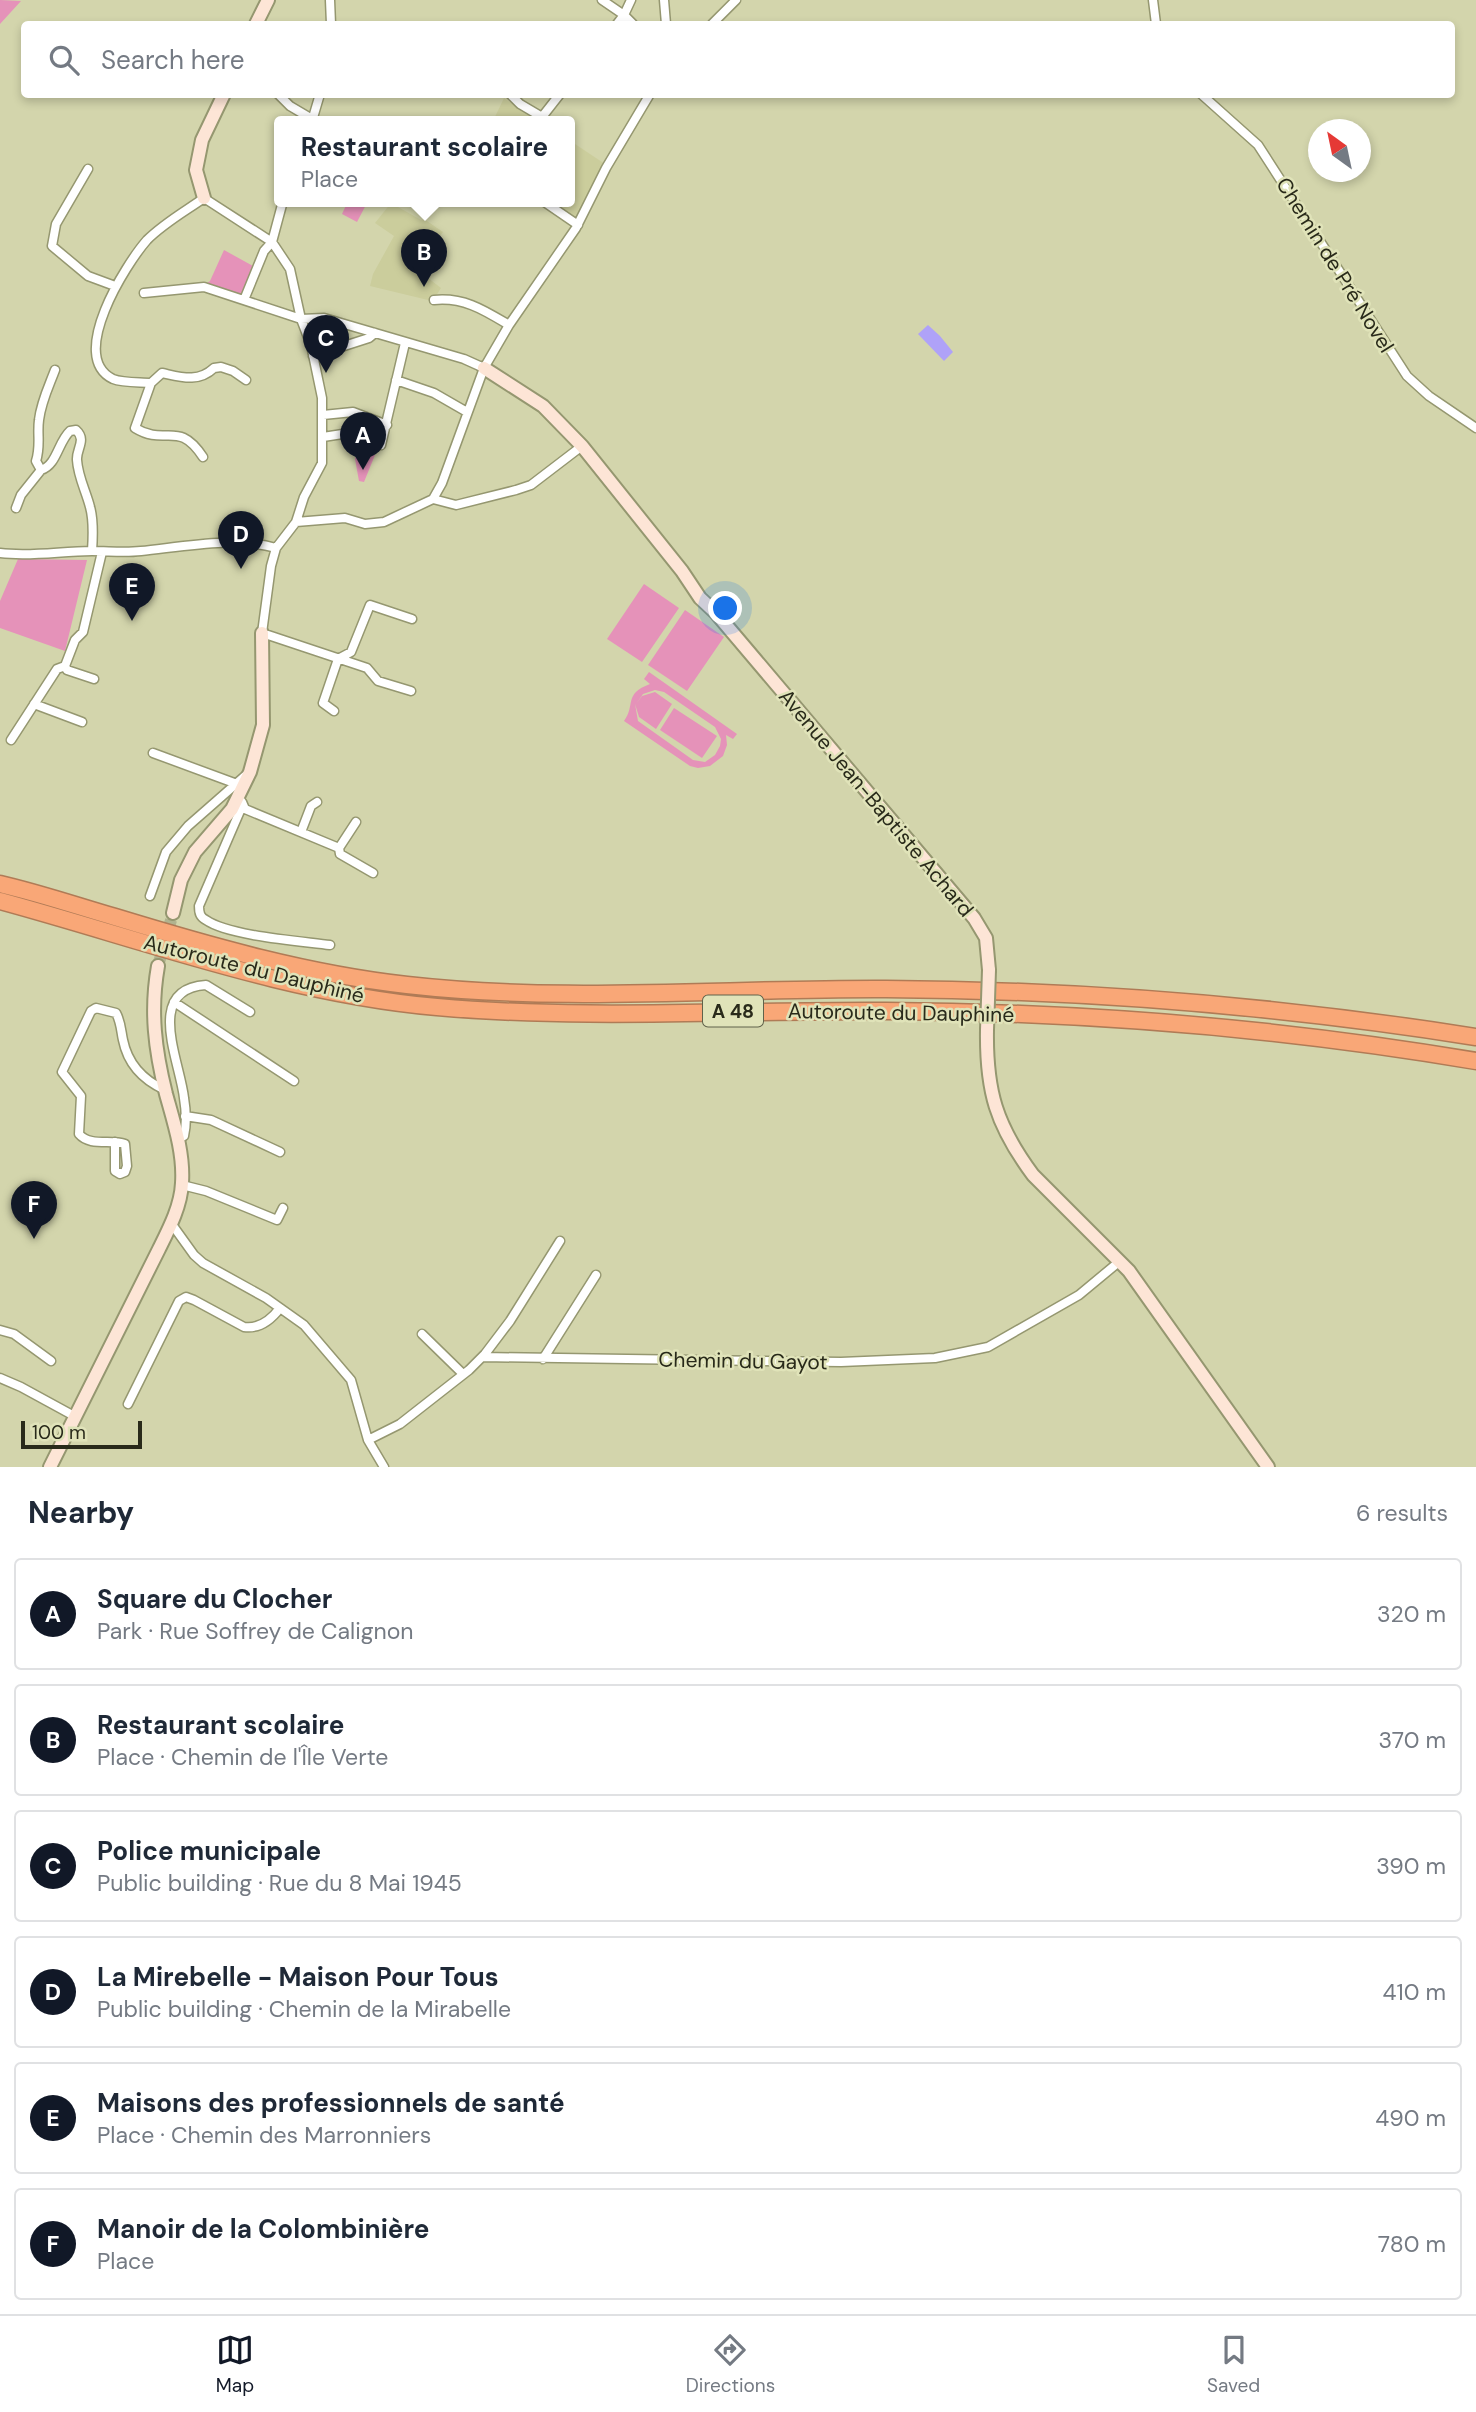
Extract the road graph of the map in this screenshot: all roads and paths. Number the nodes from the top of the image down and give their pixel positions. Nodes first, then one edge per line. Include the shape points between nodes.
1 (268, 0) edge
2 (330, 0) edge
3 (602, 0) edge
4 (631, 0) edge
5 (664, 0) edge
6 (736, 0) edge
7 (1153, 0) edge
8 (624, 15) junction
9 (258, 21) edge
10 (331, 21) edge
11 (619, 21) edge
12 (631, 21) edge
13 (666, 21) edge
14 (715, 21) edge
15 (1156, 21) edge
16 (222, 98) edge
17 (282, 98) edge
18 (319, 98) edge
19 (514, 98) edge
20 (557, 98) edge
21 (648, 98) edge
22 (1205, 98) edge
23 (306, 116) edge
24 (313, 116) edge
25 (540, 116) edge
26 (543, 116) edge
27 (88, 169) dead end
28 (202, 192) junction
29 (281, 207) edge
30 (552, 207) edge
31 (578, 225) junction
32 (272, 242) junction
33 (115, 285) junction
34 (144, 293) dead end
35 (244, 300) junction
36 (434, 300) dead end
37 (301, 319) junction
38 (509, 325) junction
39 (375, 333) junction
40 (405, 343) junction
41 (313, 356) junction
42 (484, 368) junction
43 (55, 369) dead end
44 (246, 380) dead end
45 (396, 380) junction
46 (151, 383) junction
47 (467, 412) junction
48 (323, 415) junction
49 (387, 425) junction
50 (1476, 428) edge
51 (323, 437) junction
52 (583, 446) junction
53 (204, 457) dead end
54 (40, 470) junction
55 (433, 499) junction
56 (16, 508) dead end
57 (296, 522) junction
58 (276, 548) junction
59 (92, 551) junction
60 (102, 552) junction
61 (0, 553) edge
62 (412, 619) dead end
63 (262, 639) junction
64 (338, 659) junction
65 (65, 666) junction
66 (94, 678) dead end
67 (411, 691) dead end
68 (34, 704) junction
69 (334, 710) dead end
70 (82, 722) dead end
71 (11, 740) dead end
72 (153, 752) dead end
73 (238, 790) junction
74 (317, 802) dead end
75 (356, 822) dead end
76 (301, 832) junction
77 (338, 848) junction
78 (373, 873) dead end
79 (0, 884) edge
80 (150, 897) dead end
81 (0, 901) edge
82 (173, 913) tunnel mouth
83 (330, 945) dead end
84 (158, 966) tunnel mouth
85 (174, 1002) junction
86 (250, 1012) dead end
87 (1476, 1037) edge
88 (1476, 1060) edge
89 (295, 1081) dead end
90 (165, 1090) junction
91 (186, 1116) junction
92 (178, 1139) junction
93 (115, 1142) dead end
94 (280, 1152) dead end
95 (182, 1185) junction
96 (283, 1208) dead end
97 (172, 1223) junction
98 (560, 1241) dead end
99 (1119, 1261) junction
100 (596, 1275) dead end
101 (280, 1308) junction
102 (0, 1330) edge
103 (422, 1334) dead end
104 (483, 1357) junction
105 (543, 1359) junction
106 (51, 1361) dead end
107 (463, 1374) junction
108 (0, 1378) edge
109 (128, 1404) dead end
110 (76, 1417) junction
111 (368, 1440) junction
112 (50, 1467) edge
113 (384, 1467) edge
114 (1268, 1467) edge

1 - 9 street
2 - 10 street
3 - 8 street
4 - 8 street
5 - 13 street
6 - 14 street
7 - 15 street
8 - 11 street
8 - 12 street
16 - 28 street via 202,140 196,170
17 - 23 street
18 - 24 street
19 - 25 street
20 - 26 street
21 - 31 street
22 - 50 street, Chemin de Pré Novel via 1258,145 1406,376
27 - 33 street via 57,224 52,246 88,276
28 - 32 street
28 - 33 street via 146,242
29 - 32 street
30 - 31 street
31 - 38 street
32 - 35 street
32 - 37 street via 290,270
33 - 46 street via 97,331 100,366 113,379
34 - 35 street via 204,287
35 - 37 street
36 - 38 street via 475,305
37 - 39 street via 324,318
37 - 41 street
38 - 42 street
39 - 40 street
39 - 41 street
40 - 42 street
40 - 45 street
41 - 48 street
42 - 47 street
42 - 52 street, Avenue Jean-Baptiste Achard via 542,406
43 - 54 street via 38,425 36,461
44 - 46 street via 221,367 188,379 162,373
45 - 47 street via 434,393
45 - 49 street
46 - 53 street via 135,428 147,435 189,439
47 - 55 street
48 - 49 street via 353,412
48 - 51 street
49 - 51 street via 381,445 349,433
51 - 57 street via 322,463
52 - 55 street via 531,485 456,505
52 - 99 street, Avenue Jean-Baptiste Achard, bridge via 700,598 974,918 986,938 986,1062 995,1108 1033,1175
54 - 56 street
54 - 59 street via 51,465 70,431 80,434 76,457 93,520
55 - 57 street via 384,523 345,518
57 - 58 street
58 - 60 street via 198,544
58 - 63 street
59 - 60 street
59 - 61 street
60 - 65 street via 83,632
62 - 64 street via 370,605 351,653
63 - 64 street
63 - 73 street via 263,725 250,772
64 - 67 street via 367,668 378,681
64 - 69 street via 323,703
65 - 66 street
65 - 68 street via 57,669
68 - 70 street
68 - 71 street
72 - 73 street
73 - 76 street via 245,809
73 - 80 street via 188,826 166,852
73 - 82 street via 232,810 195,852 181,880
73 - 83 street via 240,811 199,906 201,915 233,930
74 - 76 street
75 - 77 street
76 - 77 street
77 - 78 street via 340,854
79 - 87 highway, Autoroute du Dauphiné / A 48 via 272,960 417,986 545,993 1001,990 1257,1007
81 - 88 highway, Autoroute du Dauphiné / A 48 via 265,976 355,996 435,1007 549,1012 1061,1015 1257,1031
84 - 90 street via 153,1029
85 - 86 street via 186,989 206,985
85 - 89 street
85 - 91 street via 169,1020
90 - 92 street
90 - 93 street via 133,1067 116,1013 91,1011 62,1072 81,1096 82,1138
91 - 92 street via 184,1136
91 - 94 street via 211,1120
92 - 95 street
95 - 96 street via 276,1220
95 - 97 street
97 - 101 street via 203,1263
97 - 110 street
98 - 104 street
99 - 105 street, Chemin du Gayot via 1079,1295 988,1347 935,1358 841,1363
99 - 114 street, Avenue Jean-Baptiste Achard
100 - 105 street
101 - 109 street via 252,1328 186,1297 179,1301
101 - 111 street via 304,1325 351,1380
102 - 106 street via 14,1334
103 - 107 street
104 - 105 street, Chemin du Gayot
104 - 107 street
107 - 111 street via 400,1424
108 - 110 street
110 - 112 street
111 - 113 street

